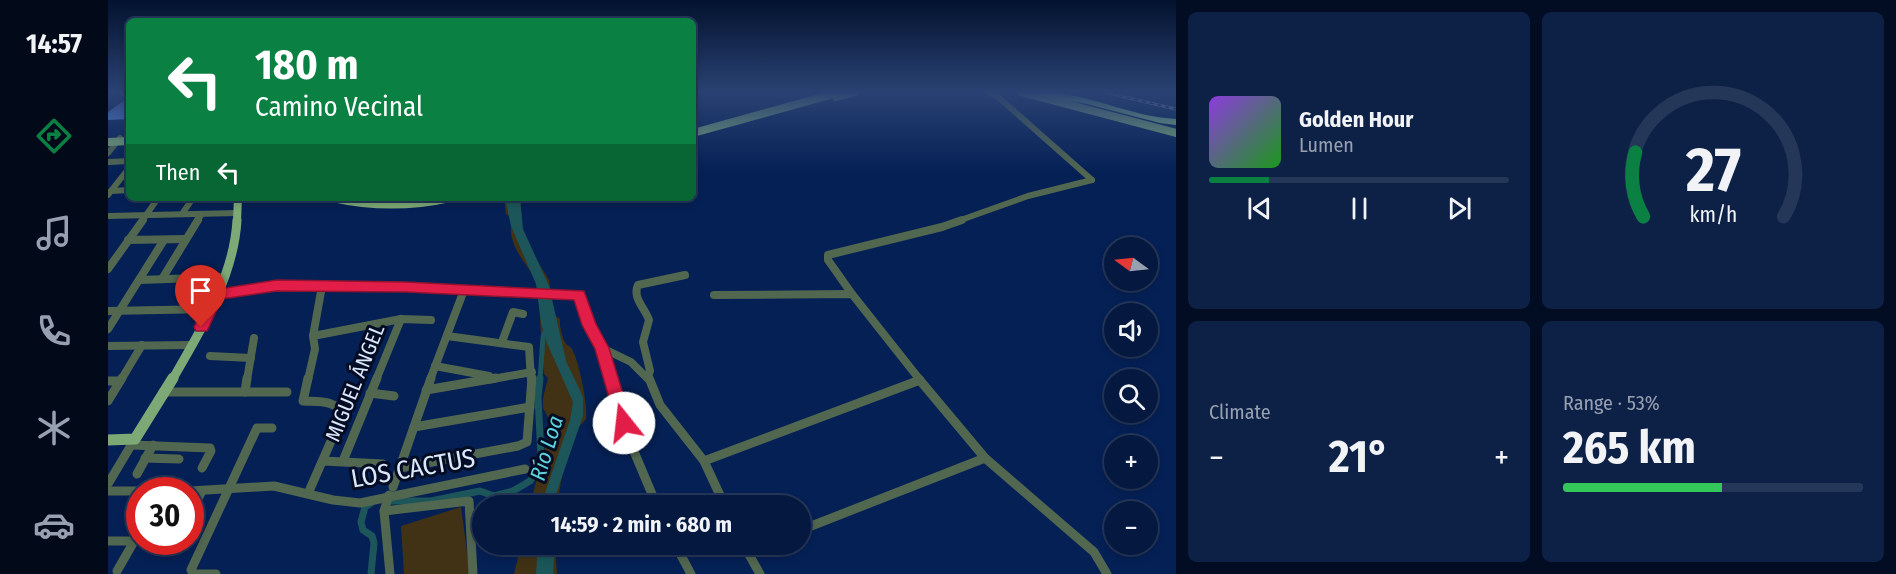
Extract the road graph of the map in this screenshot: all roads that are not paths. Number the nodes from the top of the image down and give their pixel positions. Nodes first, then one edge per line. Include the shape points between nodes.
1 (744, 119) edge
2 (1023, 119) edge
3 (1122, 119) edge
4 (1140, 119) edge
5 (1151, 119) edge
6 (1176, 122) edge
7 (1176, 128) edge
8 (696, 132) edge
9 (1176, 133) edge
10 (124, 139) edge
11 (108, 140) edge
12 (108, 153) edge
13 (126, 161) edge
14 (108, 162) edge
15 (126, 172) edge
16 (126, 190) edge
17 (110, 193) edge
18 (156, 201) edge
19 (191, 201) edge
20 (238, 201) edge
21 (350, 201) edge
22 (429, 201) edge
23 (238, 213) junction
24 (182, 214) junction
25 (202, 214) junction
26 (146, 215) junction
27 (108, 216) edge
28 (186, 239) junction
29 (128, 240) junction
30 (164, 240) junction
31 (108, 269) edge
32 (685, 275) dead end
33 (224, 277) junction
34 (140, 279) junction
35 (162, 279) junction
36 (322, 286) junction
37 (464, 290) junction
38 (218, 294) junction
39 (852, 294) junction
40 (714, 295) dead end
41 (212, 309) junction
42 (108, 310) edge
43 (120, 310) junction
44 (523, 314) dead end
45 (401, 319) junction
46 (431, 320) dead end
47 (108, 329) edge
48 (313, 336) junction
49 (447, 336) junction
50 (254, 338) dead end
51 (502, 342) junction
52 (142, 345) junction
53 (191, 345) junction
54 (108, 346) edge
55 (602, 348) junction
56 (210, 356) dead end
57 (250, 357) junction
58 (435, 366) junction
59 (531, 372) junction
60 (648, 376) junction
61 (496, 377) junction
62 (920, 380) junction
63 (108, 381) edge
64 (120, 381) junction
65 (426, 390) junction
66 (163, 392) junction
67 (245, 392) junction
68 (287, 392) dead end
69 (370, 393) junction
70 (394, 396) dead end
71 (108, 401) edge
72 (530, 407) junction
73 (414, 427) junction
74 (272, 428) dead end
75 (108, 440) edge
76 (133, 442) junction
77 (153, 445) junction
78 (145, 458) junction
79 (985, 458) junction
80 (179, 459) dead end
81 (323, 461) junction
82 (343, 461) junction
83 (704, 461) junction
84 (383, 464) dead end
85 (202, 468) dead end
86 (400, 468) junction
87 (525, 468) dead end
88 (136, 474) dead end
89 (108, 483) edge
90 (228, 488) junction
91 (310, 489) dead end
92 (108, 491) edge
93 (126, 491) edge
94 (204, 491) edge
95 (391, 491) junction
96 (652, 495) edge
97 (720, 495) edge
98 (384, 511) junction
99 (811, 526) edge
100 (126, 538) edge
101 (108, 541) edge
102 (126, 555) edge
103 (681, 555) edge
104 (749, 555) edge
105 (117, 571) dead end
106 (216, 574) edge
107 (390, 574) edge
108 (473, 574) edge
109 (691, 574) edge
110 (760, 574) edge
111 (1107, 574) edge

1 - 8 main road
2 - 39 street via 1092,180 1007,203 942,227 828,255
3 - 9 main road
4 - 7 main road
5 - 6 highway
10 - 11 main road
10 - 12 street
13 - 14 street
15 - 17 street
16 - 17 street
18 - 26 street
19 - 24 street
20 - 23 main road
21 - 22 main road via 388,207
23 - 25 street
23 - 33 main road
24 - 25 street
24 - 26 street
25 - 28 street
26 - 27 street
26 - 29 street
28 - 30 street
28 - 35 street
29 - 30 street
29 - 31 street
30 - 34 street
32 - 60 street via 638,285 635,289 648,315 643,340
33 - 35 street
33 - 38 main road
34 - 35 street
34 - 43 street
36 - 37 street
36 - 38 street via 277,286
36 - 48 street
37 - 49 street
37 - 55 street via 579,295
38 - 41 main road
39 - 40 street
39 - 62 street
41 - 43 street
41 - 53 main road
42 - 43 street
43 - 47 street
44 - 51 street via 513,312
45 - 46 street
45 - 48 street
45 - 69 street, MIGUEL ÁNGEL
48 - 81 street via 315,349 303,401 330,402 342,416
49 - 51 street
49 - 58 street
50 - 57 street
51 - 59 street via 526,345
52 - 53 street
52 - 54 street
52 - 64 street
53 - 66 main road
55 - 60 street via 631,362
55 - 96 street via 630,442
56 - 57 street
57 - 67 street
58 - 61 street
58 - 65 street
59 - 61 street
59 - 72 street
60 - 83 street via 660,405
61 - 65 street
62 - 79 street
62 - 83 street
63 - 64 street
64 - 71 street
65 - 73 street
66 - 67 street
66 - 76 main road
67 - 68 street
69 - 70 street
69 - 82 street, MIGUEL ÁNGEL
72 - 73 street
72 - 86 street via 524,444
73 - 86 street
74 - 90 street via 257,428
75 - 76 main road
76 - 77 street
76 - 89 street
77 - 78 street
77 - 85 street via 210,448
78 - 80 street
78 - 88 street
79 - 99 street
79 - 111 street via 1094,552
81 - 82 street
81 - 91 street
82 - 84 street
83 - 97 street
86 - 95 street
87 - 95 street, LOS CACTUS
90 - 94 street, LOS CACTUS
90 - 95 street, LOS CACTUS via 274,486 360,503
90 - 106 street via 191,570 194,574
92 - 93 street
95 - 98 street
98 - 107 street
98 - 108 street via 469,501
100 - 101 street
102 - 105 street
103 - 109 street
104 - 110 street

